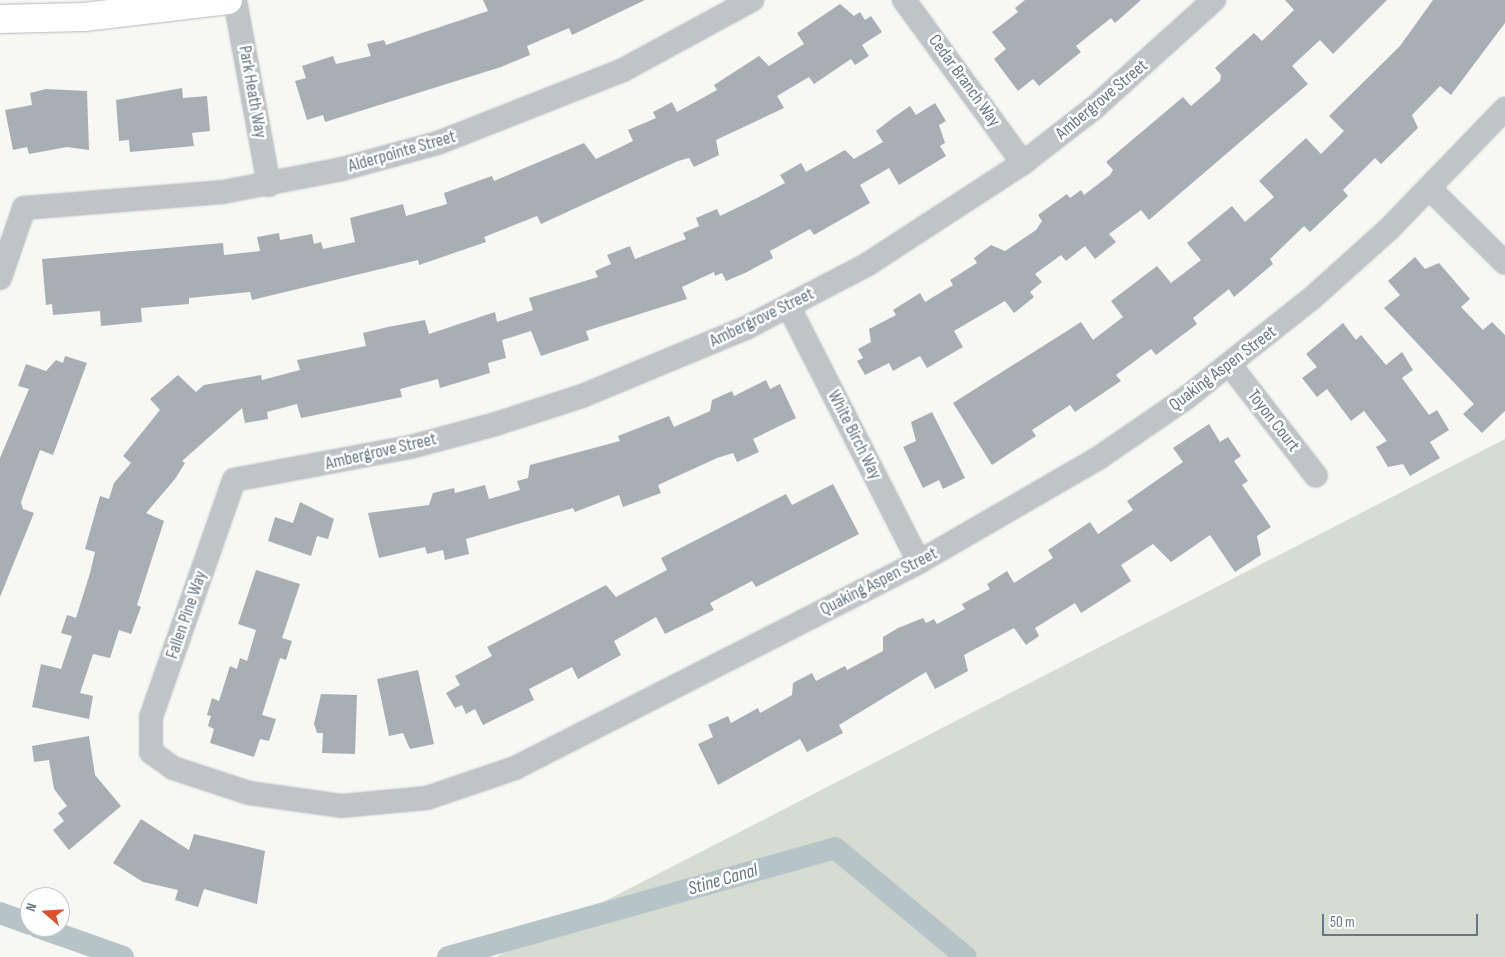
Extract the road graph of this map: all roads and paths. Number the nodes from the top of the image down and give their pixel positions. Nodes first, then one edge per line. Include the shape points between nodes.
1 (228, 0) edge
2 (235, 0) edge
3 (752, 0) edge
4 (904, 0) edge
5 (1214, 0) edge
6 (0, 19) edge
7 (1505, 109) edge
8 (1023, 163) junction
9 (269, 185) junction
10 (1430, 189) junction
11 (1505, 263) edge
12 (0, 278) edge
13 (789, 307) junction
14 (1230, 365) junction
15 (1316, 476) dead end
16 (234, 480) joint
17 (919, 562) junction
18 (152, 752) joint

1 - 6 street via 84,17
2 - 9 street, Park Heath Way
3 - 9 street, Alderpointe Street via 623,70 532,110 438,143
4 - 8 street, Cedar Branch Way
5 - 8 street, Ambergrove Street via 1094,108
7 - 10 street, Quaking Aspen Street
8 - 13 street, Ambergrove Street via 944,218
9 - 12 street, Alderpointe Street via 173,199 24,208
10 - 11 street
10 - 14 street, Quaking Aspen Street via 1312,299
13 - 16 street, Ambergrove Street via 666,364 496,424 410,447
13 - 17 street, White Birch Way
14 - 15 street, Toyon Court
14 - 17 street, Quaking Aspen Street via 1100,457
16 - 18 street, Fallen Pine Way via 151,717
17 - 18 street, Quaking Aspen Street via 515,768 427,798 381,805 295,803 249,793 172,768

